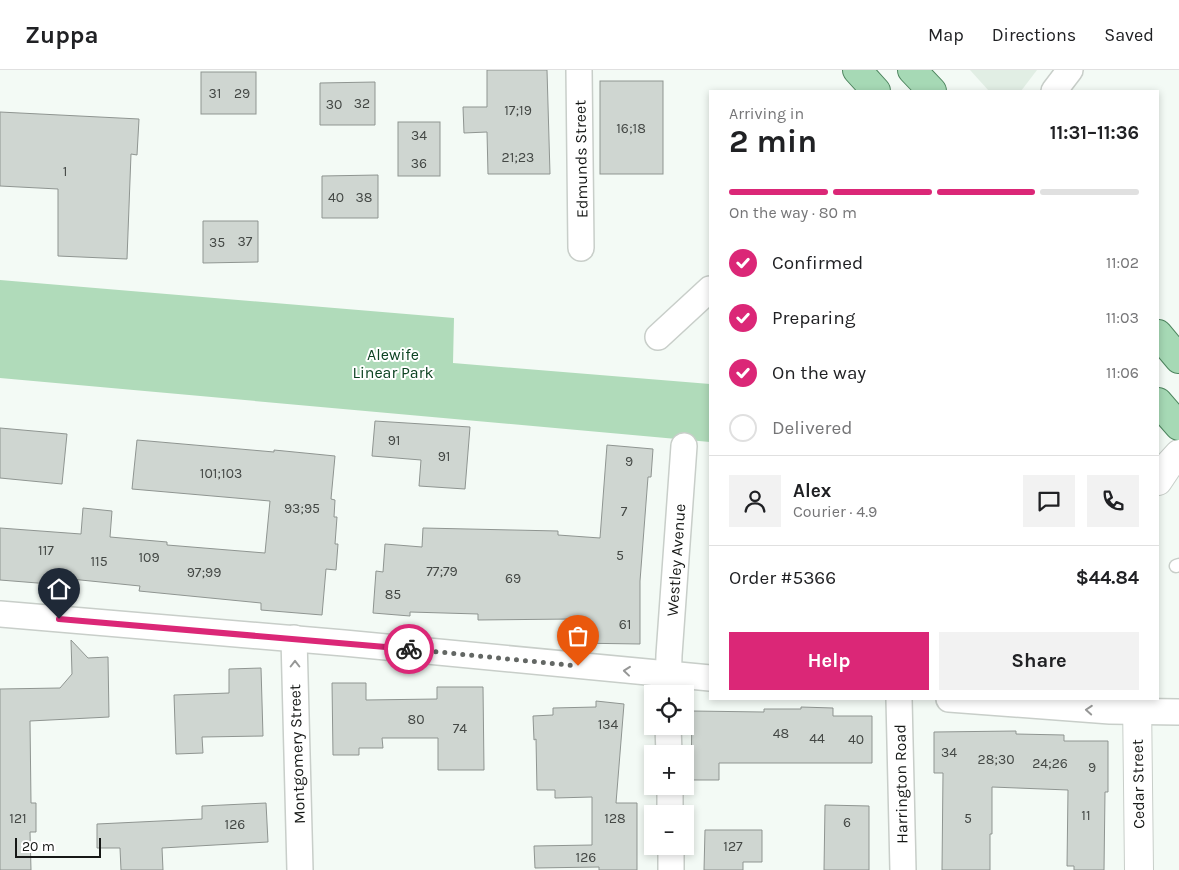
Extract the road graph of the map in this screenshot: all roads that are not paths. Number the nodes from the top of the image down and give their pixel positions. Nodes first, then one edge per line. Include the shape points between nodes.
1 (579, 70) edge
2 (856, 70) edge
3 (1070, 70) edge
4 (875, 90) edge
5 (1055, 90) edge
6 (582, 248) dead end
7 (709, 290) edge
8 (1159, 335) edge
9 (658, 337) dead end
10 (1179, 359) edge
11 (1159, 403) edge
12 (1179, 426) edge
13 (684, 446) dead end
14 (1179, 454) edge
15 (1159, 480) edge
16 (0, 614) edge
17 (294, 638) junction
18 (709, 678) edge
19 (668, 684) edge
20 (899, 700) edge
21 (980, 700) edge
22 (1137, 705) edge
23 (1179, 712) edge
24 (671, 855) edge
25 (300, 870) edge
26 (671, 870) edge
27 (903, 870) edge
28 (1139, 870) edge

1 - 6 street, Edmunds Street
2 - 4 main road
3 - 5 street
7 - 9 street
8 - 10 main road
11 - 12 main road
13 - 19 street, Westley Avenue
14 - 15 street
16 - 17 street
19 -> 17 street
25 -> 17 street, Montgomery Street
18 - 19 street
20 - 27 street, Harrington Road
22 -> 21 street
22 - 23 street
22 - 28 street, Cedar Street
24 - 26 street

